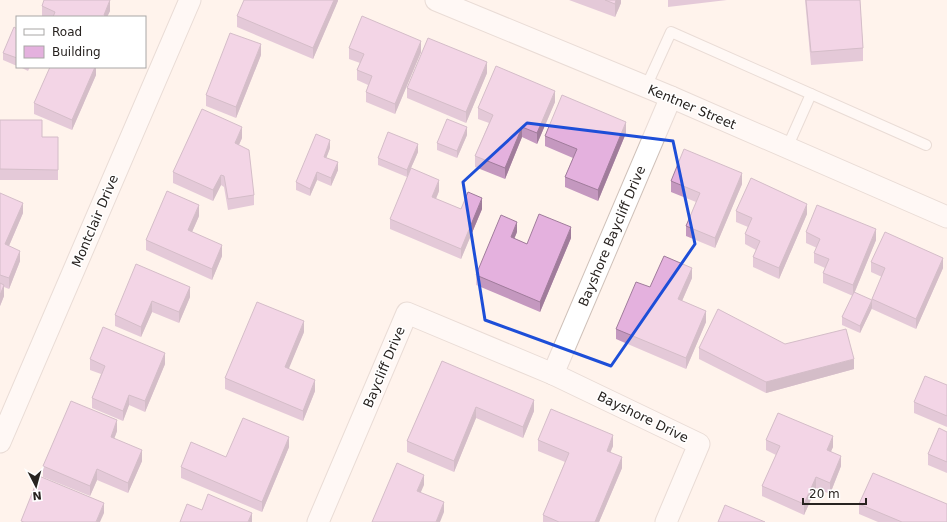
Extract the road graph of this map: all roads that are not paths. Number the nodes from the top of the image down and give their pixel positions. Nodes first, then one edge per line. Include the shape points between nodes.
1 (190, 0) edge
2 (436, 0) edge
3 (646, 88) junction
4 (811, 94) junction
5 (671, 97) junction
6 (926, 144) dead end
7 (788, 148) junction
8 (947, 217) edge
9 (553, 374) junction
10 (0, 442) edge
11 (318, 522) edge
12 (666, 522) edge

1 - 10 street, Montclair Drive
2 - 3 street, Kentner Street
3 - 4 lane via 671,32
3 - 5 street, Kentner Street
4 - 6 lane
4 - 7 lane
5 - 7 street, Kentner Street
5 - 9 street, Bayshore Baycliff Drive
7 - 8 street, Kentner Street
9 - 11 street, Baycliff Drive via 408,313
9 - 12 street, Bayshore Drive via 699,444

